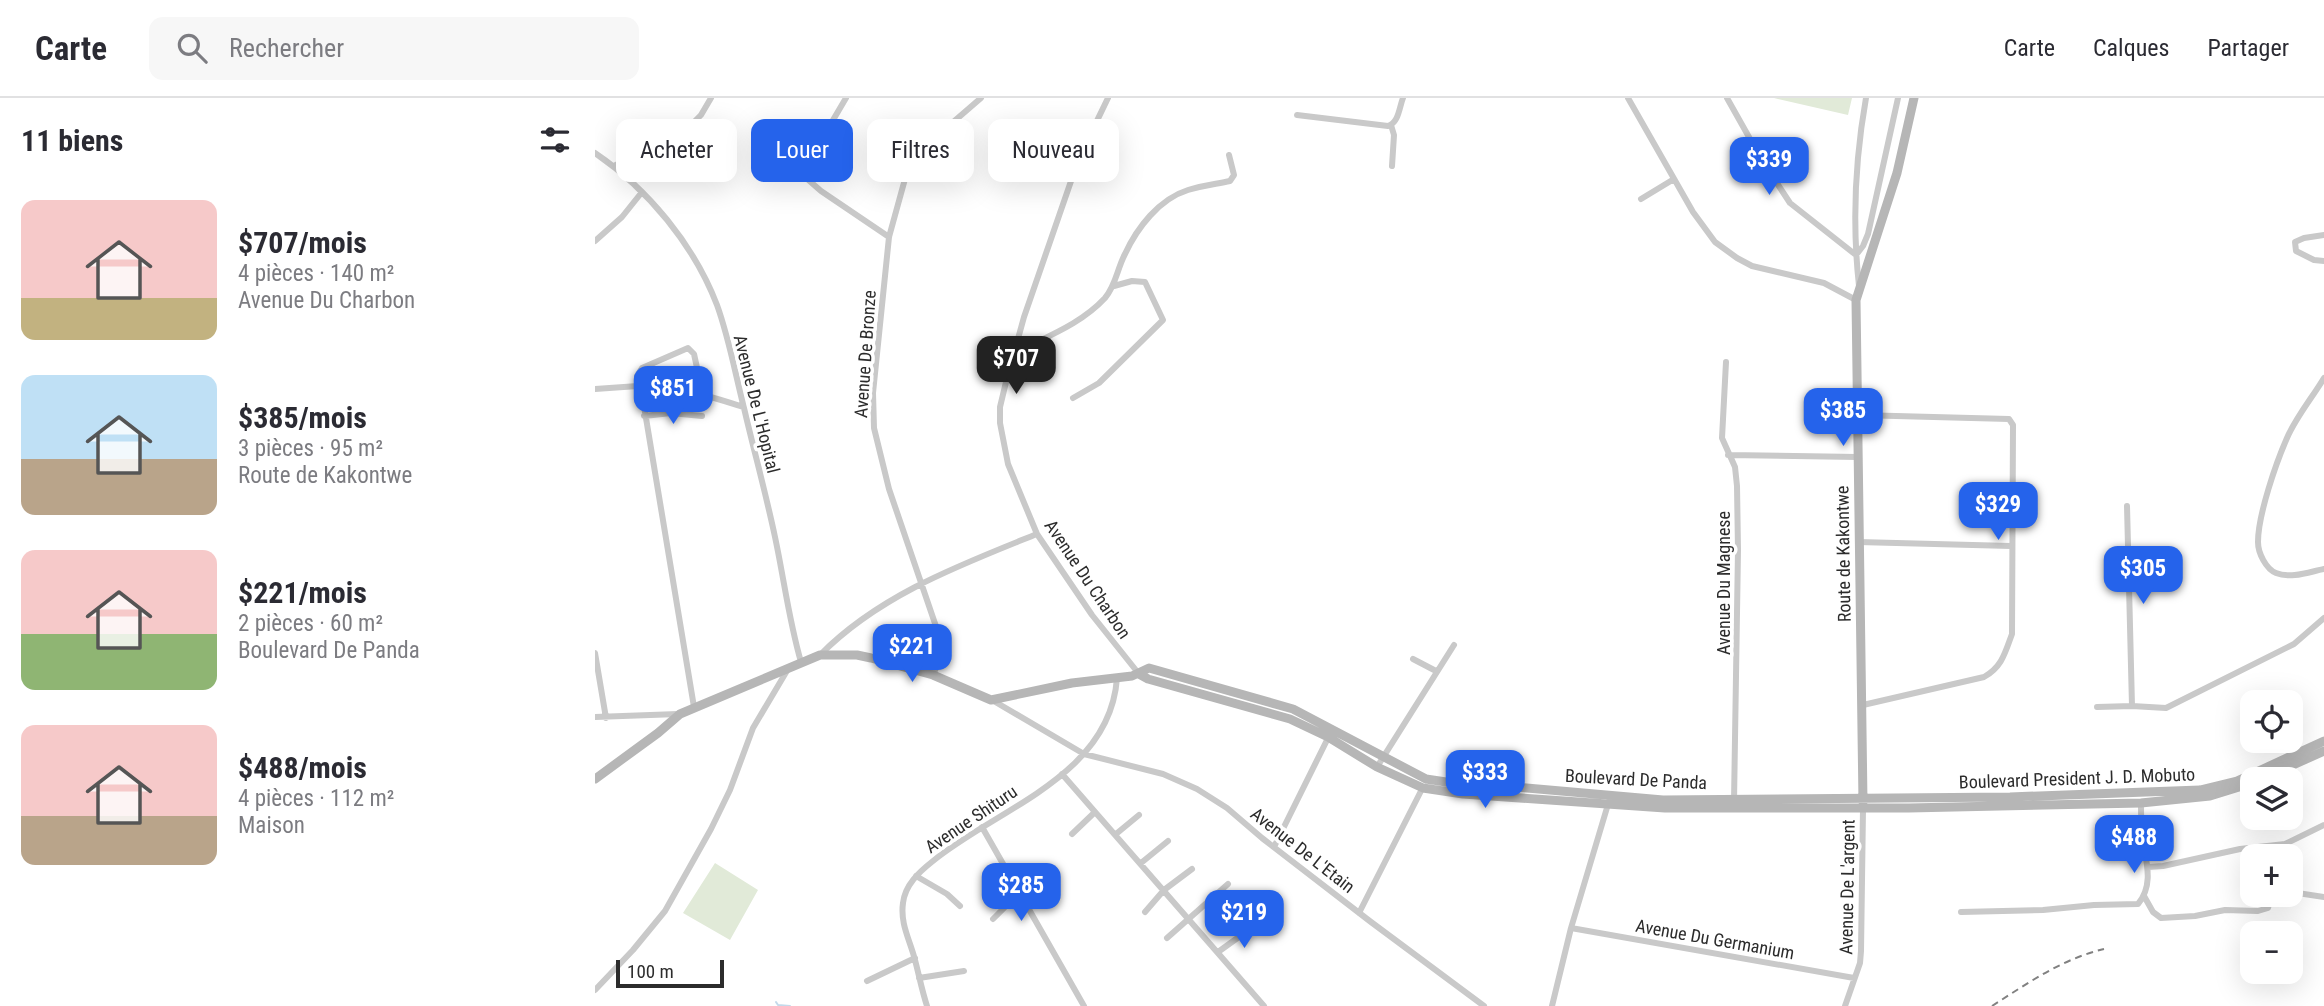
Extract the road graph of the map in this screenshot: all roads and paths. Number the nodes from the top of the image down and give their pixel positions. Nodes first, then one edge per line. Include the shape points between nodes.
1 (711, 98) edge
2 (846, 98) edge
3 (981, 98) edge
4 (1108, 98) edge
5 (1403, 98) edge
6 (1628, 98) edge
7 (1727, 98) edge
8 (1866, 98) edge
9 (1898, 98) edge
10 (1914, 98) edge
11 (1297, 115) dead end
12 (1391, 125) junction
13 (595, 153) edge
14 (1230, 155) dead end
15 (614, 166) junction
16 (1392, 166) dead end
17 (1674, 179) junction
18 (642, 192) junction
19 (1641, 199) dead end
20 (2324, 235) edge
21 (889, 237) junction
22 (595, 241) edge
23 (1856, 255) junction
24 (2324, 261) edge
25 (1114, 286) junction
26 (1859, 286) junction
27 (1856, 300) junction
28 (1013, 354) junction
29 (1726, 362) dead end
30 (2324, 378) edge
31 (638, 386) junction
32 (595, 388) edge
33 (642, 394) junction
34 (703, 395) junction
35 (1073, 398) dead end
36 (743, 407) junction
37 (1859, 415) junction
38 (644, 416) junction
39 (702, 416) dead end
40 (1728, 455) junction
41 (1858, 457) junction
42 (2127, 506) dead end
43 (1037, 534) junction
44 (1858, 542) junction
45 (2011, 546) junction
46 (2324, 569) edge
47 (921, 584) junction
48 (2324, 618) edge
49 (1454, 645) dead end
50 (595, 653) edge
51 (820, 655) junction
52 (1413, 659) dead end
53 (801, 662) junction
54 (789, 668) junction
55 (1436, 671) junction
56 (1139, 674) junction
57 (933, 675) junction
58 (1117, 678) junction
59 (1188, 678) junction
60 (1186, 688) junction
61 (1231, 689) junction
62 (991, 700) junction
63 (1228, 700) junction
64 (1863, 705) junction
65 (2132, 706) junction
66 (694, 707) junction
67 (2097, 707) dead end
68 (680, 714) junction
69 (595, 717) edge
70 (606, 718) junction
71 (1333, 728) junction
72 (1328, 737) junction
73 (2324, 741) edge
74 (2324, 751) edge
75 (1084, 754) junction
76 (1386, 757) junction
77 (1377, 767) junction
78 (2289, 767) edge
79 (1062, 774) junction
80 (595, 779) edge
81 (1424, 783) junction
82 (2240, 787) edge
83 (1609, 800) junction
84 (2069, 800) junction
85 (1734, 803) junction
86 (2141, 803) junction
87 (1863, 804) junction
88 (1095, 812) junction
89 (1139, 815) dead end
90 (2324, 825) edge
91 (982, 827) junction
92 (1072, 834) dead end
93 (1116, 834) junction
94 (1168, 841) dead end
95 (1274, 847) junction
96 (1141, 863) junction
97 (2148, 867) junction
98 (1192, 869) dead end
99 (916, 876) junction
100 (1228, 884) dead end
101 (1164, 890) junction
102 (1019, 893) junction
103 (2303, 894) edge
104 (2144, 896) junction
105 (2324, 897) edge
106 (960, 906) dead end
107 (2268, 907) edge
108 (1145, 912) dead end
109 (1961, 912) dead end
110 (1359, 913) junction
111 (1189, 918) junction
112 (993, 919) dead end
113 (1248, 927) dead end
114 (1571, 928) junction
115 (1167, 938) dead end
116 (1218, 952) junction
117 (915, 958) junction
118 (964, 971) dead end
119 (919, 978) junction
120 (1854, 978) junction
121 (867, 981) dead end
122 (595, 990) edge
123 (927, 1006) edge
124 (1084, 1006) edge
125 (1264, 1006) edge
126 (1484, 1006) edge
127 (1552, 1006) edge
128 (1845, 1006) edge

1 - 15 street via 688,128
2 - 21 street via 806,166 805,177
3 - 21 street, Avenue De Bronze via 931,139 912,162
4 - 28 street, Avenue Du Charbon via 1079,158
5 - 12 street
6 - 17 street
7 - 23 street via 1790,203
8 - 23 street via 1856,161
9 - 23 street via 1868,234
10 - 26 street, Route de Kakontwe via 1896,173
11 - 12 street
12 - 16 street
13 - 15 street, Avenue De L'Hopital
14 - 25 street via 1234,172 1230,181 1187,190 1154,211 1128,246
15 - 18 street, Avenue De L'Hopital
17 - 19 street
17 - 27 street via 1704,229 1726,251 1752,266 1824,282
18 - 22 street
18 - 36 street, Avenue De L'Hopital via 677,234 710,289
20 - 24 street via 2295,242 2297,251
21 - 47 street, Avenue De Bronze via 873,418 889,489
23 - 26 street
25 - 28 street via 1072,325
25 - 35 street via 1145,282 1163,320 1099,383
26 - 27 street, Route de Kakontwe
27 - 37 street, Route de Kakontwe
28 - 43 street, Avenue Du Charbon via 1000,407 1003,446
29 - 40 street, Avenue Du Magnese via 1722,438
30 - 46 street via 2288,435 2258,544 2274,573 2291,576
31 - 32 street
31 - 33 street
31 - 34 street via 642,368 690,348
33 - 34 street via 659,388
33 - 38 street
34 - 36 street
36 - 53 street, Avenue De L'Hopital
37 - 41 street, Route de Kakontwe
37 - 45 street via 2009,419 2013,425
38 - 39 street
38 - 66 street
40 - 41 street
40 - 85 street, Avenue Du Magnese via 1735,467 1738,538
41 - 44 street, Route de Kakontwe
42 - 65 street
43 - 47 street
43 - 56 street, Avenue Du Charbon
44 - 45 street
44 - 64 street, Route de Kakontwe
45 - 64 street via 2012,635 1996,671
47 - 51 street via 854,624
47 - 57 street, Avenue De Bronze via 942,647
48 - 65 street via 2294,644 2167,708
49 - 55 street
50 - 70 street
51 - 53 street
51 - 57 street via 857,655
52 - 55 street
53 - 54 street
54 - 66 street
54 - 122 street via 753,728 730,790 664,911
55 - 76 street
56 - 58 street, Boulevard De Panda
56 - 59 street, Boulevard De Panda via 1149,668
56 - 60 street, Boulevard De Panda
57 - 62 street
58 - 62 street, Boulevard De Panda
58 - 75 street, Avenue Shituru via 1107,721
59 - 60 street
59 - 61 street, Boulevard De Panda
60 - 63 street, Boulevard De Panda
61 - 63 street
61 - 71 street, Boulevard De Panda
62 - 75 street, Avenue De L'Etain
63 - 72 street, Boulevard De Panda via 1290,719
64 - 87 street, Route de Kakontwe
65 - 67 street
66 - 68 street
68 - 70 street
68 - 80 street
69 - 70 street
71 - 72 street
71 - 76 street, Boulevard De Panda
72 - 77 street, Boulevard De Panda
72 - 95 street
73 - 84 street, Boulevard President J. D. Mobuto via 2237,781 2200,790
74 - 78 street
75 - 79 street, Avenue Shituru
75 - 95 street, Avenue De L'Etain via 1163,774 1196,789
76 - 77 street
76 - 81 street, Boulevard De Panda
77 - 81 street, Boulevard De Panda
79 - 88 street
79 - 91 street, Avenue Shituru
81 - 83 street, Boulevard De Panda via 1515,787
81 - 110 street
82 - 86 street, Boulevard President J. D. Mobuto via 2210,796
83 - 85 street, Boulevard De Panda
83 - 114 street
84 - 86 street, Boulevard President J. D. Mobuto
84 - 87 street, Boulevard President J. D. Mobuto
85 - 87 street, Boulevard De Panda
86 - 97 street
87 - 120 street, Avenue De L'argent via 1861,951
88 - 92 street
88 - 93 street
89 - 93 street
90 - 97 street via 2285,844
91 - 99 street, Avenue Shituru
91 - 102 street
93 - 96 street
94 - 96 street
95 - 110 street, Avenue De L'Etain
96 - 101 street
97 - 104 street
98 - 101 street
99 - 106 street
99 - 117 street, Avenue Shituru via 906,891 902,913
100 - 111 street
101 - 108 street
101 - 111 street
102 - 112 street
102 - 124 street
103 - 105 street
104 - 107 street via 2161,918
104 - 109 street via 2138,904
110 - 126 street, Avenue De L'Etain
111 - 115 street
111 - 116 street
113 - 116 street
114 - 120 street, Avenue Du Germanium
114 - 127 street
116 - 125 street
117 - 119 street, Avenue Shituru
117 - 121 street
118 - 119 street
119 - 123 street, Avenue Shituru
120 - 128 street, Avenue De L'argent

